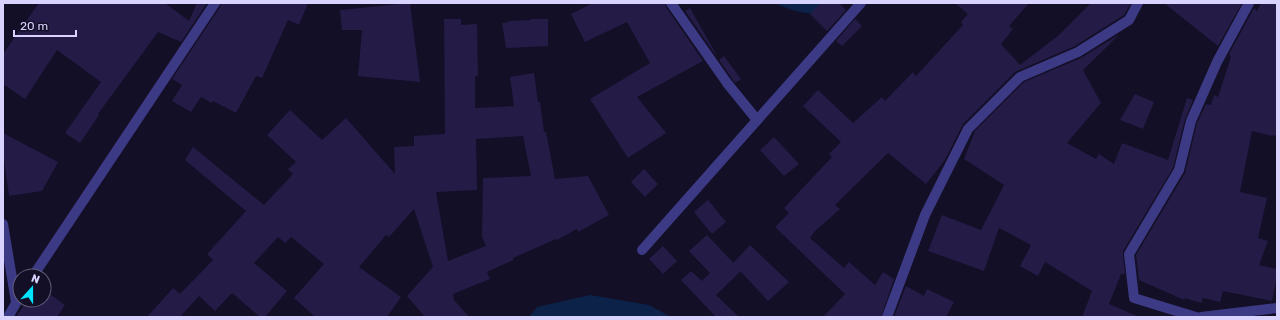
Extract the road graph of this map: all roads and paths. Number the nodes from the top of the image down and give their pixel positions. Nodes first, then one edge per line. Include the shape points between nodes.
1 (215, 3) edge
2 (671, 3) edge
3 (860, 3) edge
4 (1138, 3) edge
5 (1249, 3) edge
6 (757, 120) junction
7 (3, 226) edge
8 (642, 250) dead end
9 (38, 268) edge
10 (12, 270) edge
11 (13, 308) edge
12 (1277, 308) edge
13 (8, 317) edge
14 (887, 317) edge
15 (1196, 317) edge
16 (1201, 317) edge

1 - 9 street
2 - 6 street via 727,83
3 - 6 street
4 - 14 street via 1130,20 1078,52 1020,77 968,129 925,214
5 - 15 street via 1217,62 1191,121 1179,170 1129,254 1134,298
6 - 8 street
7 - 10 street
11 - 13 street
12 - 16 street

